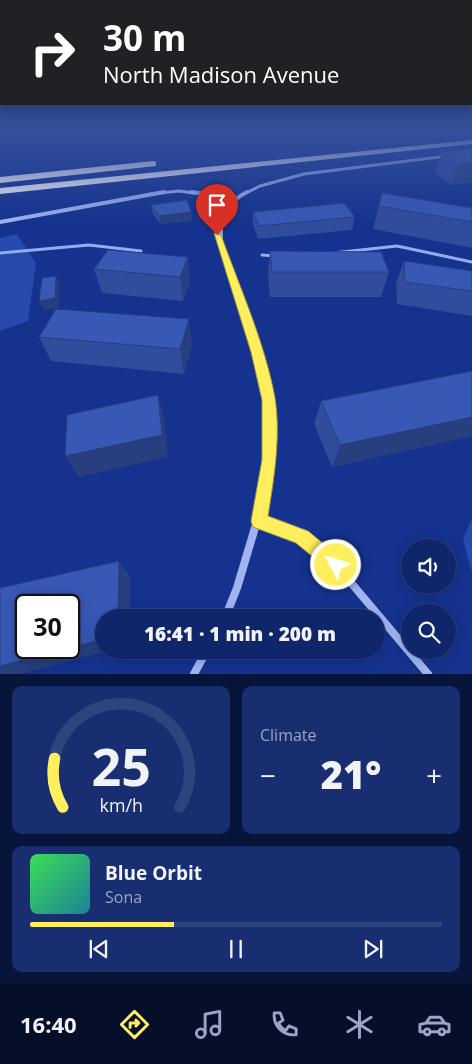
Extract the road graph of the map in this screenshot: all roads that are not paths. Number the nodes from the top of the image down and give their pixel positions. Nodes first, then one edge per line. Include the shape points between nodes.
1 (263, 163) edge
2 (389, 163) edge
3 (158, 164) dead end
4 (129, 167) junction
5 (209, 169) junction
6 (0, 173) edge
7 (0, 180) edge
8 (0, 191) edge
9 (238, 198) junction
10 (0, 200) edge
11 (0, 222) edge
12 (259, 521) junction
13 (228, 609) edge
14 (202, 659) edge
15 (194, 674) edge
16 (428, 674) edge

1 - 5 highway
2 - 9 street via 286,177 255,187
3 - 4 highway
4 - 6 highway
4 - 7 highway
5 - 8 highway
5 - 10 highway via 146,182
9 - 11 street via 179,191
9 - 12 street via 222,218 217,235 256,352 268,400 269,460
12 - 13 street
12 - 16 street via 302,537 336,565
14 - 15 street

